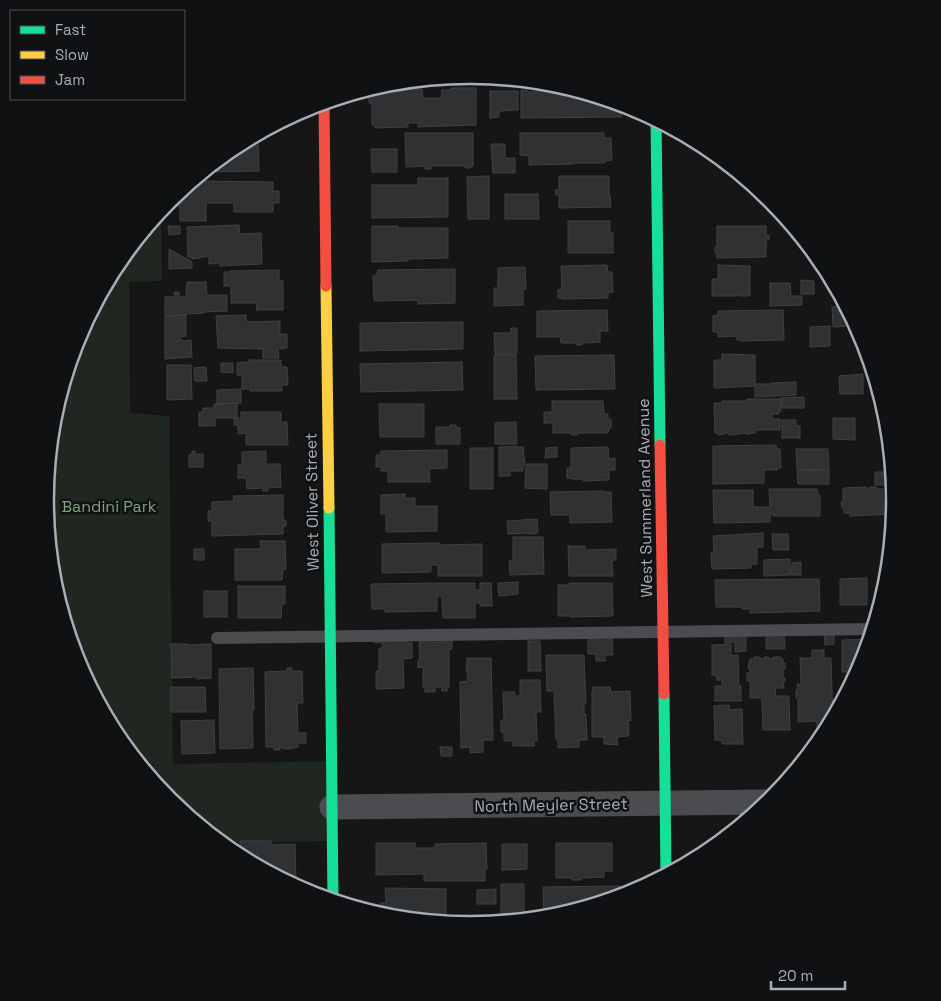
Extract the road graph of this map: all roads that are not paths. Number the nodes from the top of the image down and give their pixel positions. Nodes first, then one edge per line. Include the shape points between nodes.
1 (324, 110) edge
2 (656, 128) edge
3 (867, 629) edge
4 (663, 632) junction
5 (330, 636) junction
6 (217, 638) dead end
7 (758, 802) edge
8 (665, 803) junction
9 (332, 807) junction
10 (666, 868) edge
11 (333, 894) edge

1 - 5 street, West Oliver Street
2 - 4 street, West Summerland Avenue
3 - 4 lane
4 - 5 lane
4 - 8 street, West Summerland Avenue
5 - 6 lane
5 - 9 street, West Oliver Street
7 - 8 street, North Meyler Street
8 - 9 street, North Meyler Street
8 - 10 street, West Summerland Avenue
9 - 11 street, West Oliver Street

